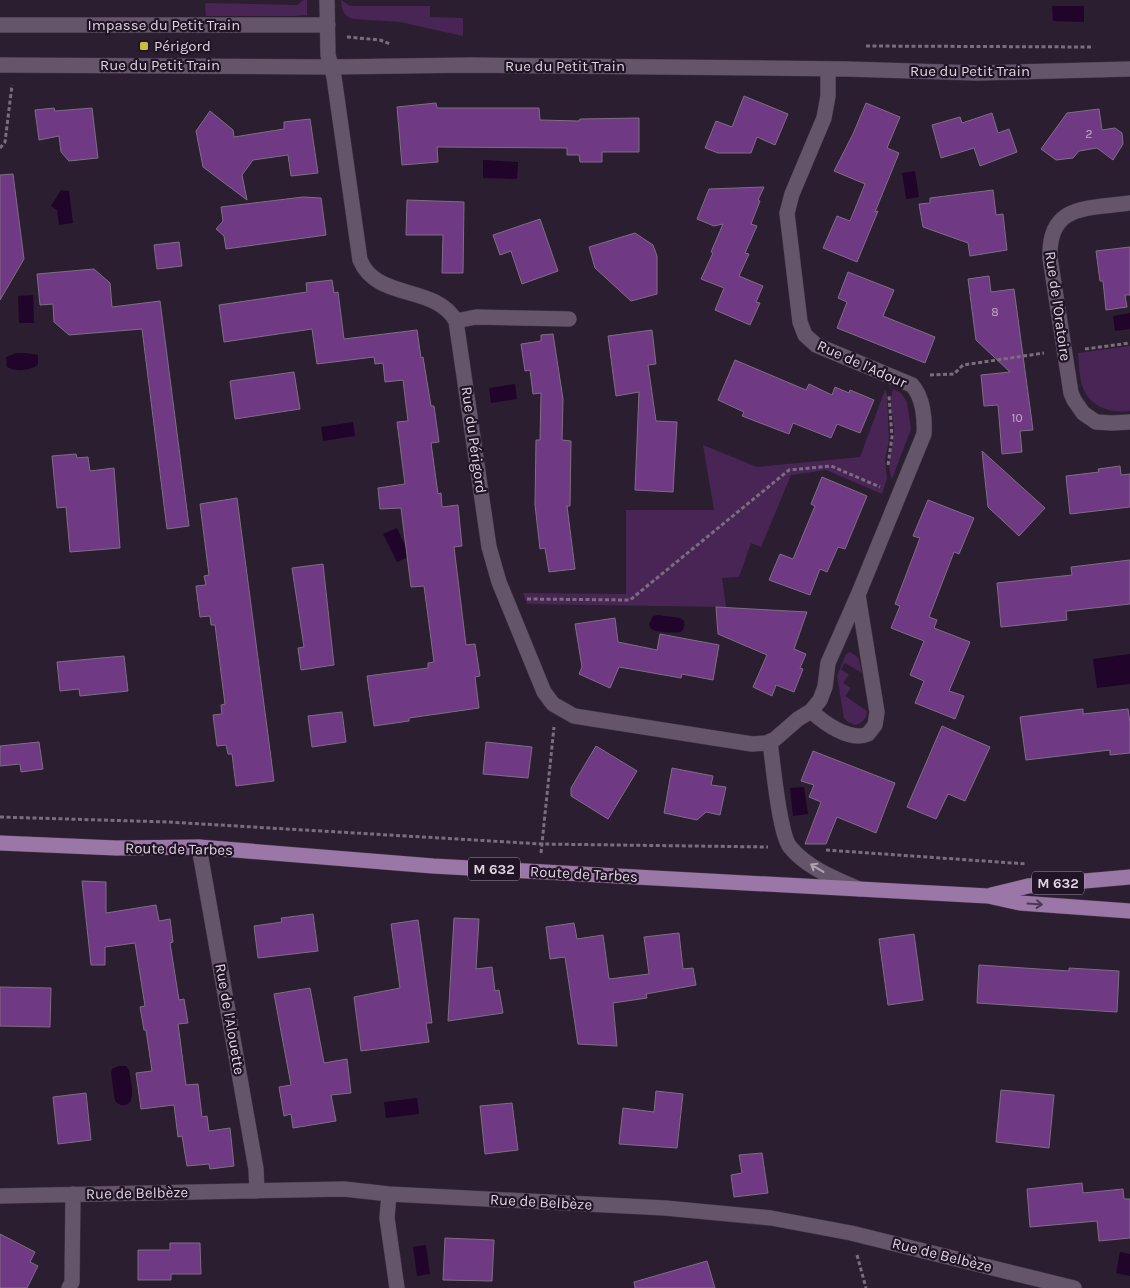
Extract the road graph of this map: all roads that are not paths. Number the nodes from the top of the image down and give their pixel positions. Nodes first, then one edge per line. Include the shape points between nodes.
1 (327, 0) edge
2 (0, 25) edge
3 (328, 25) junction
4 (0, 65) edge
5 (331, 66) junction
6 (828, 68) junction
7 (1130, 69) edge
8 (1130, 203) edge
9 (569, 319) dead end
10 (456, 321) junction
11 (1130, 422) edge
12 (858, 595) junction
13 (811, 711) junction
14 (770, 742) junction
15 (0, 842) edge
16 (199, 847) junction
17 (1130, 877) edge
18 (861, 889) junction
19 (988, 896) junction
20 (1130, 911) edge
21 (258, 1191) junction
22 (73, 1194) junction
23 (389, 1194) junction
24 (0, 1196) edge
25 (1067, 1287) edge
26 (68, 1288) edge
27 (398, 1288) edge

1 - 3 street
2 - 3 street, Impasse du Petit Train
3 - 5 street
4 - 5 street, Rue du Petit Train
5 - 6 street, Rue du Petit Train
5 - 10 street via 363,266 381,283 439,304
6 - 7 street, Rue du Petit Train via 977,72
6 - 12 street, Rue de l'Adour via 824,118 787,213 800,322 805,335 816,345 912,385 918,394 924,421 924,434 894,492
8 - 11 street, Rue de l'Oratoire via 1071,212 1060,220 1050,239 1050,258 1074,400 1083,413 1096,422
9 - 10 street via 476,316
10 - 14 street, Rue du Périgord via 489,547 506,598 549,700 574,716 744,743
12 - 13 street, Rue de l'Adour via 828,663 823,693
12 - 13 street via 876,722 868,734 857,736 830,725
13 - 14 street, Rue de l'Adour
18 -> 14 street via 818,868 790,847 783,831
15 - 16 main road, Route de Tarbes / M 632 via 116,848
16 - 18 main road, Route de Tarbes / M 632 via 434,866
16 - 21 street, Rue de l'Alouette
17 - 19 main road, Route de Tarbes / M 632 via 1028,886
18 - 19 main road, Route de Tarbes / M 632
19 -> 20 main road, Route de Tarbes / M 632 via 1020,903
21 - 22 street, Rue de Belbèze
21 - 23 street, Rue de Belbèze via 344,1190
22 - 24 street, Rue de Belbèze
22 - 26 street via 72,1282
23 - 25 street, Rue de Belbèze via 684,1210 771,1218 851,1233
23 - 27 street via 387,1218

